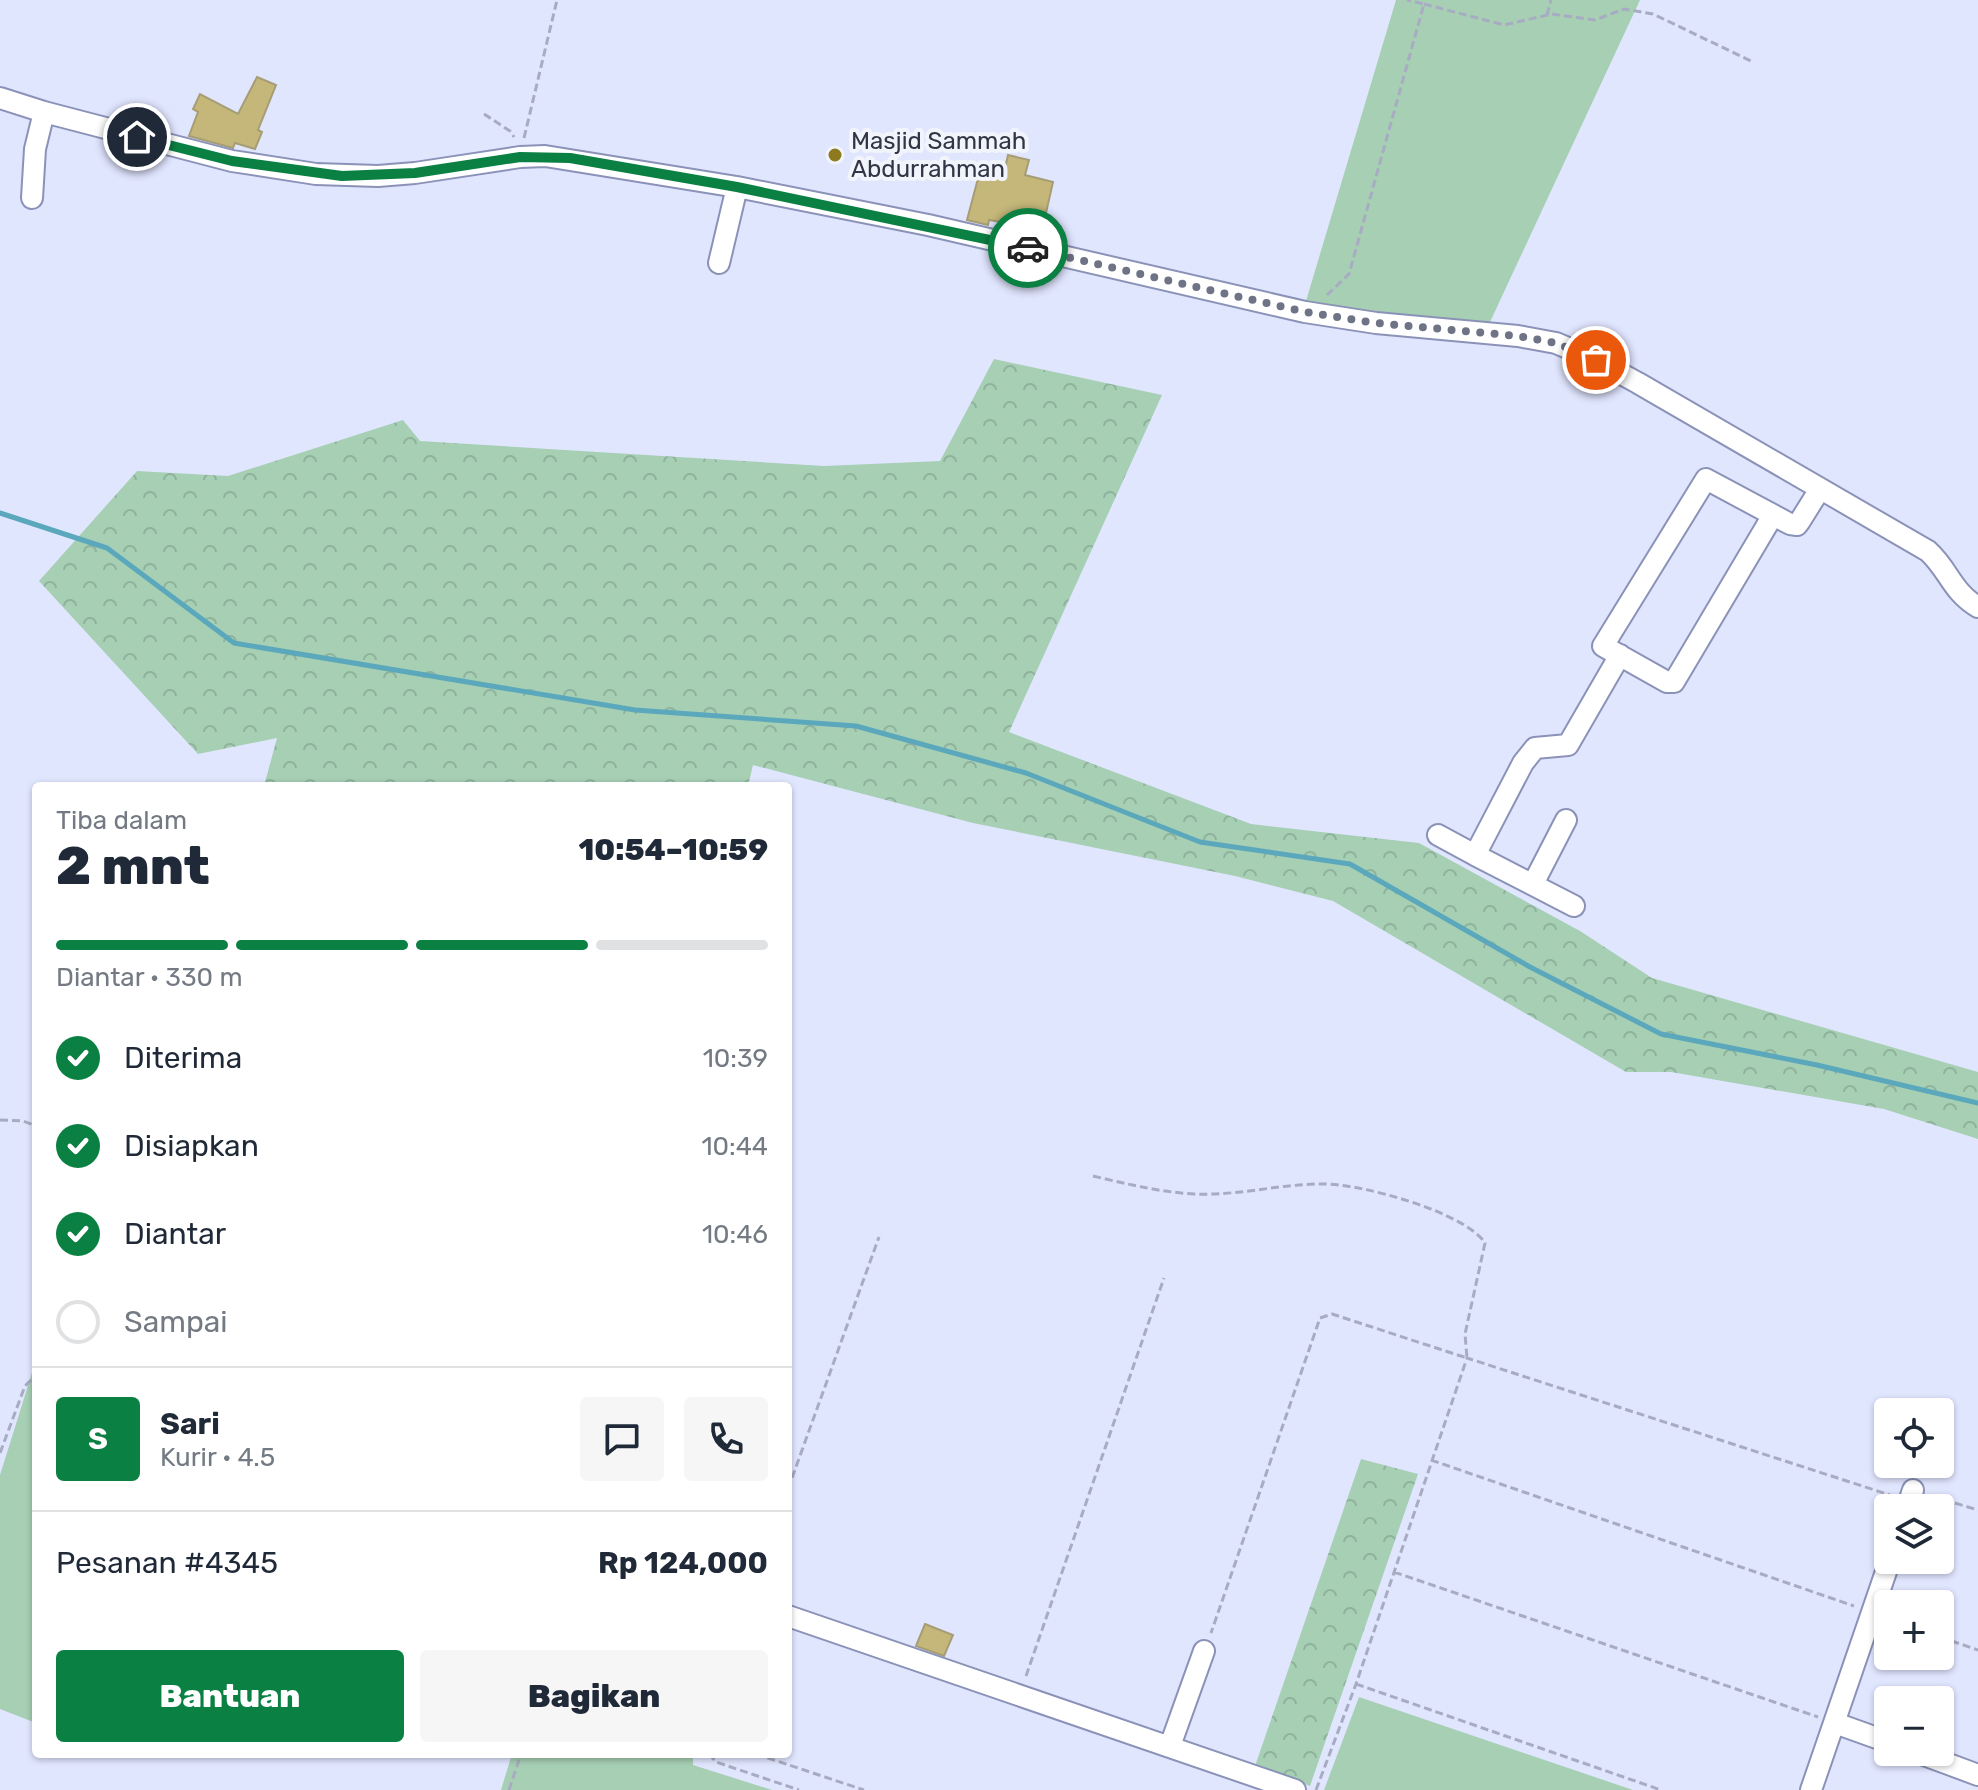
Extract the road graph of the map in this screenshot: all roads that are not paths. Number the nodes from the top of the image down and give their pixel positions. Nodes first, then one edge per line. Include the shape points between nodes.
1 (0, 98) edge
2 (44, 112) junction
3 (737, 187) junction
4 (32, 198) dead end
5 (719, 263) dead end
6 (1820, 489) junction
7 (1773, 515) junction
8 (1978, 607) edge
9 (1620, 655) junction
10 (1566, 820) dead end
11 (1438, 835) dead end
12 (1475, 855) junction
13 (1533, 884) junction
14 (1574, 906) dead end
15 (1886, 1574) edge
16 (792, 1617) edge
17 (1204, 1651) road end
18 (1835, 1723) junction
19 (1874, 1737) edge
20 (1170, 1746) junction
21 (1954, 1766) edge
22 (1978, 1775) edge
23 (1295, 1790) edge
24 (1811, 1790) edge

1 - 2 street
2 - 3 street via 232,161 316,174 415,173 520,154
2 - 4 street
3 - 5 street
3 - 6 street via 1305,312 1556,343 1624,376
6 - 7 street via 1797,525
6 - 8 street via 1928,551 1958,593
7 - 9 street via 1674,682
7 - 9 street via 1711,481 1701,483 1603,646
9 - 12 street via 1568,745 1535,748 1523,763
10 - 13 street
11 - 12 street
12 - 13 street
13 - 14 street
15 - 18 street
16 - 20 street
17 - 20 street
18 - 19 street
18 - 24 street
20 - 23 street
21 - 22 street

